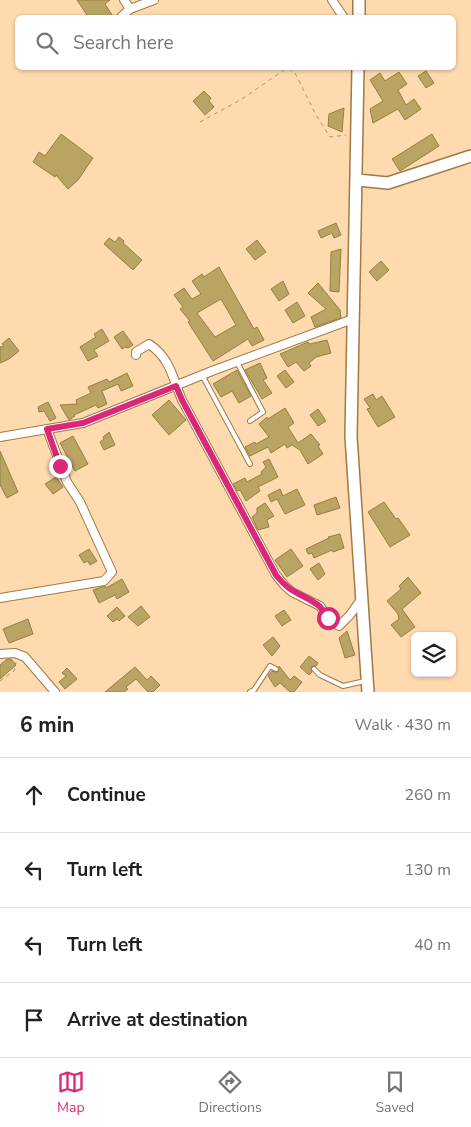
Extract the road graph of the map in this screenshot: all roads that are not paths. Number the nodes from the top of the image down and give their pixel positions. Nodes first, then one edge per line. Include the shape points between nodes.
1 (124, 0) edge
2 (154, 0) edge
3 (332, 0) edge
4 (359, 0) edge
5 (130, 10) junction
6 (124, 15) edge
7 (342, 15) edge
8 (359, 15) edge
9 (358, 70) edge
10 (471, 156) edge
11 (357, 180) junction
12 (354, 319) junction
13 (136, 355) dead end
14 (237, 362) junction
15 (202, 375) junction
16 (176, 386) junction
17 (250, 421) dead end
18 (47, 429) junction
19 (0, 437) edge
20 (250, 464) dead end
21 (0, 598) edge
22 (362, 598) junction
23 (0, 654) edge
24 (276, 669) dead end
25 (314, 669) dead end
26 (368, 686) edge
27 (55, 692) edge
28 (250, 692) edge

1 - 5 street
2 - 5 street
3 - 7 street
4 - 8 main road
5 - 6 street
9 - 11 main road
10 - 11 main road via 388,183
11 - 12 main road
12 - 14 street
12 - 22 main road via 351,436
13 - 16 street via 149,344 160,351 174,375
14 - 15 street
14 - 17 lane via 263,412
15 - 16 street
15 - 20 lane
16 - 18 street via 83,423
16 - 22 street via 250,528 285,586 320,606 339,626
18 - 19 street
18 - 21 street via 67,482 80,502 112,572 104,581
22 - 26 main road
23 - 27 street via 15,653 24,657
24 - 28 lane via 270,666
25 - 26 lane via 343,686

